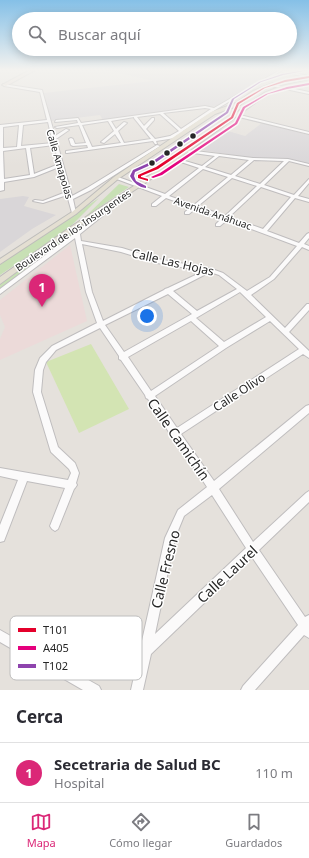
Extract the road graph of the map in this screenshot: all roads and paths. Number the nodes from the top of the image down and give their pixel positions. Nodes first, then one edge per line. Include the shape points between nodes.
1 (43, 102) edge
2 (224, 102) edge
3 (235, 102) edge
4 (238, 102) edge
5 (254, 102) edge
6 (214, 108) junction
7 (161, 113) junction
8 (236, 115) junction
9 (135, 117) junction
10 (153, 119) dead end
11 (109, 120) junction
12 (48, 121) junction
13 (56, 121) dead end
14 (126, 123) dead end
15 (21, 124) junction
16 (80, 124) junction
17 (0, 126) edge
18 (57, 127) dead end
19 (145, 128) junction
20 (67, 130) dead end
21 (115, 132) junction
22 (178, 134) junction
23 (309, 134) edge
24 (54, 139) junction
25 (71, 139) dead end
26 (154, 139) junction
27 (103, 142) dead end
28 (55, 144) junction
29 (88, 144) junction
30 (123, 144) junction
31 (28, 147) junction
32 (158, 147) junction
33 (19, 148) junction
34 (91, 149) junction
35 (1, 150) edge
36 (187, 150) junction
37 (67, 152) dead end
38 (218, 154) junction
39 (176, 159) junction
40 (253, 159) junction
41 (288, 160) junction
42 (61, 165) junction
43 (309, 165) edge
44 (202, 167) junction
45 (32, 176) junction
46 (231, 176) junction
47 (116, 178) junction
48 (309, 180) edge
49 (1, 181) junction
50 (139, 186) junction
51 (261, 186) junction
52 (1, 190) edge
53 (69, 196) junction
54 (165, 196) junction
55 (294, 196) junction
56 (117, 199) junction
57 (309, 201) edge
58 (35, 202) dead end
59 (154, 205) dead end
60 (195, 207) junction
61 (74, 213) junction
62 (187, 213) dead end
63 (227, 218) junction
64 (218, 225) dead end
65 (264, 231) junction
66 (309, 235) edge
67 (78, 238) junction
68 (302, 245) junction
69 (309, 248) edge
70 (0, 262) edge
71 (210, 270) junction
72 (0, 281) edge
73 (167, 290) junction
74 (0, 292) edge
75 (244, 292) junction
76 (309, 306) edge
77 (194, 316) junction
78 (270, 318) junction
79 (101, 324) junction
80 (285, 332) junction
81 (224, 346) junction
82 (306, 352) edge
83 (122, 356) junction
84 (149, 396) junction
85 (309, 408) edge
86 (175, 434) junction
87 (0, 472) edge
88 (24, 477) junction
89 (72, 485) junction
90 (213, 488) junction
91 (309, 496) edge
92 (55, 526) dead end
93 (0, 538) edge
94 (253, 550) junction
95 (308, 626) edge
96 (0, 636) edge
97 (10, 642) edge
98 (145, 651) junction
99 (142, 666) edge
100 (77, 680) edge
101 (139, 680) edge
102 (95, 690) edge
103 (137, 690) edge
104 (247, 690) edge

1 - 12 street, Calle Amapolas
2 - 6 street
3 - 6 main road
4 - 22 main road, Boulevard de los Insurgentes via 213,113
5 - 8 main road, Boulevard de los Insurgentes
6 - 7 street
6 - 22 street
7 - 9 street
7 - 22 street
8 - 23 street
8 - 36 main road, Boulevard de los Insurgentes
9 - 11 street
9 - 19 street
10 - 19 street
11 - 16 street
11 - 21 street
12 - 15 street
12 - 24 street, Calle Amapolas
13 - 16 street via 77,119
14 - 21 street
15 - 17 street
15 - 33 street
16 - 18 street
16 - 29 street
17 - 35 street
19 - 26 street
20 - 24 street
21 - 27 street
21 - 30 street
22 - 26 street
22 - 32 main road, Boulevard de los Insurgentes
24 - 28 street, Calle Amapolas
25 - 29 street via 73,145
26 - 30 street
26 - 32 street
28 - 31 street
28 - 42 street, Calle Amapolas
29 - 34 street
30 - 34 street
31 - 33 street
31 - 45 street
32 - 47 main road, Boulevard de los Insurgentes
32 - 53 street via 89,189
33 - 35 street
34 - 37 street
35 - 49 street
36 - 38 street
36 - 39 main road, Boulevard de los Insurgentes
38 - 40 street
38 - 44 street
39 - 44 street
39 - 50 main road, Boulevard de los Insurgentes
40 - 41 street
40 - 46 street
41 - 43 street
41 - 51 street
42 - 45 street
42 - 53 street, Calle Amapolas
44 - 46 street
44 - 54 street
45 - 49 street
46 - 51 street
46 - 60 street
47 - 50 street, Avenida Anáhuac
47 - 61 main road, Boulevard de los Insurgentes
48 - 55 street
49 - 52 street
50 - 54 street, Avenida Anáhuac
50 - 56 main road, Boulevard de los Insurgentes
51 - 55 street
51 - 63 street
53 - 58 street
53 - 61 street, Calle Amapolas
54 - 59 street
54 - 60 street, Avenida Anáhuac
55 - 57 street
55 - 65 street
56 - 67 street
56 - 72 main road, Boulevard de los Insurgentes
60 - 62 street
60 - 63 street, Avenida Anáhuac
61 - 70 main road, Boulevard de los Insurgentes
63 - 64 street
63 - 65 street, Avenida Anáhuac
65 - 68 street, Avenida Anáhuac
66 - 68 street
67 - 71 street, Calle Las Hojas via 158,261
67 - 74 street
67 - 79 street, Calle Camichín via 88,292
68 - 69 street, Avenida Anáhuac
68 - 75 street via 272,278
71 - 73 street
71 - 75 street, Calle Las Hojas via 221,274
73 - 77 street
73 - 79 street
75 - 77 street
75 - 78 street, Calle Las Hojas
76 - 80 street
77 - 81 street
77 - 83 street
78 - 80 street, Calle Las Hojas
78 - 81 street
79 - 83 street, Calle Camichín
79 - 89 street via 54,348 43,360 39,370 36,392 54,450 75,469
80 - 82 street, Calle Las Hojas
81 - 84 street
82 - 86 street, Calle Olivo
83 - 84 street, Calle Camichín
84 - 86 street, Calle Camichín
85 - 90 street, Calle Fresno
86 - 90 street, Calle Camichín
87 - 88 street
88 - 89 street
88 - 93 street
89 - 92 street
90 - 94 street, Calle Camichín
90 - 98 street, Calle Fresno via 181,512 170,538
91 - 94 street, Calle Laurel
94 - 95 street, Calle Camichín
94 - 98 street, Calle Laurel
95 - 104 street
96 - 97 street
98 - 99 street, Calle Fresno
100 - 102 street
101 - 103 street, Calle Fresno

